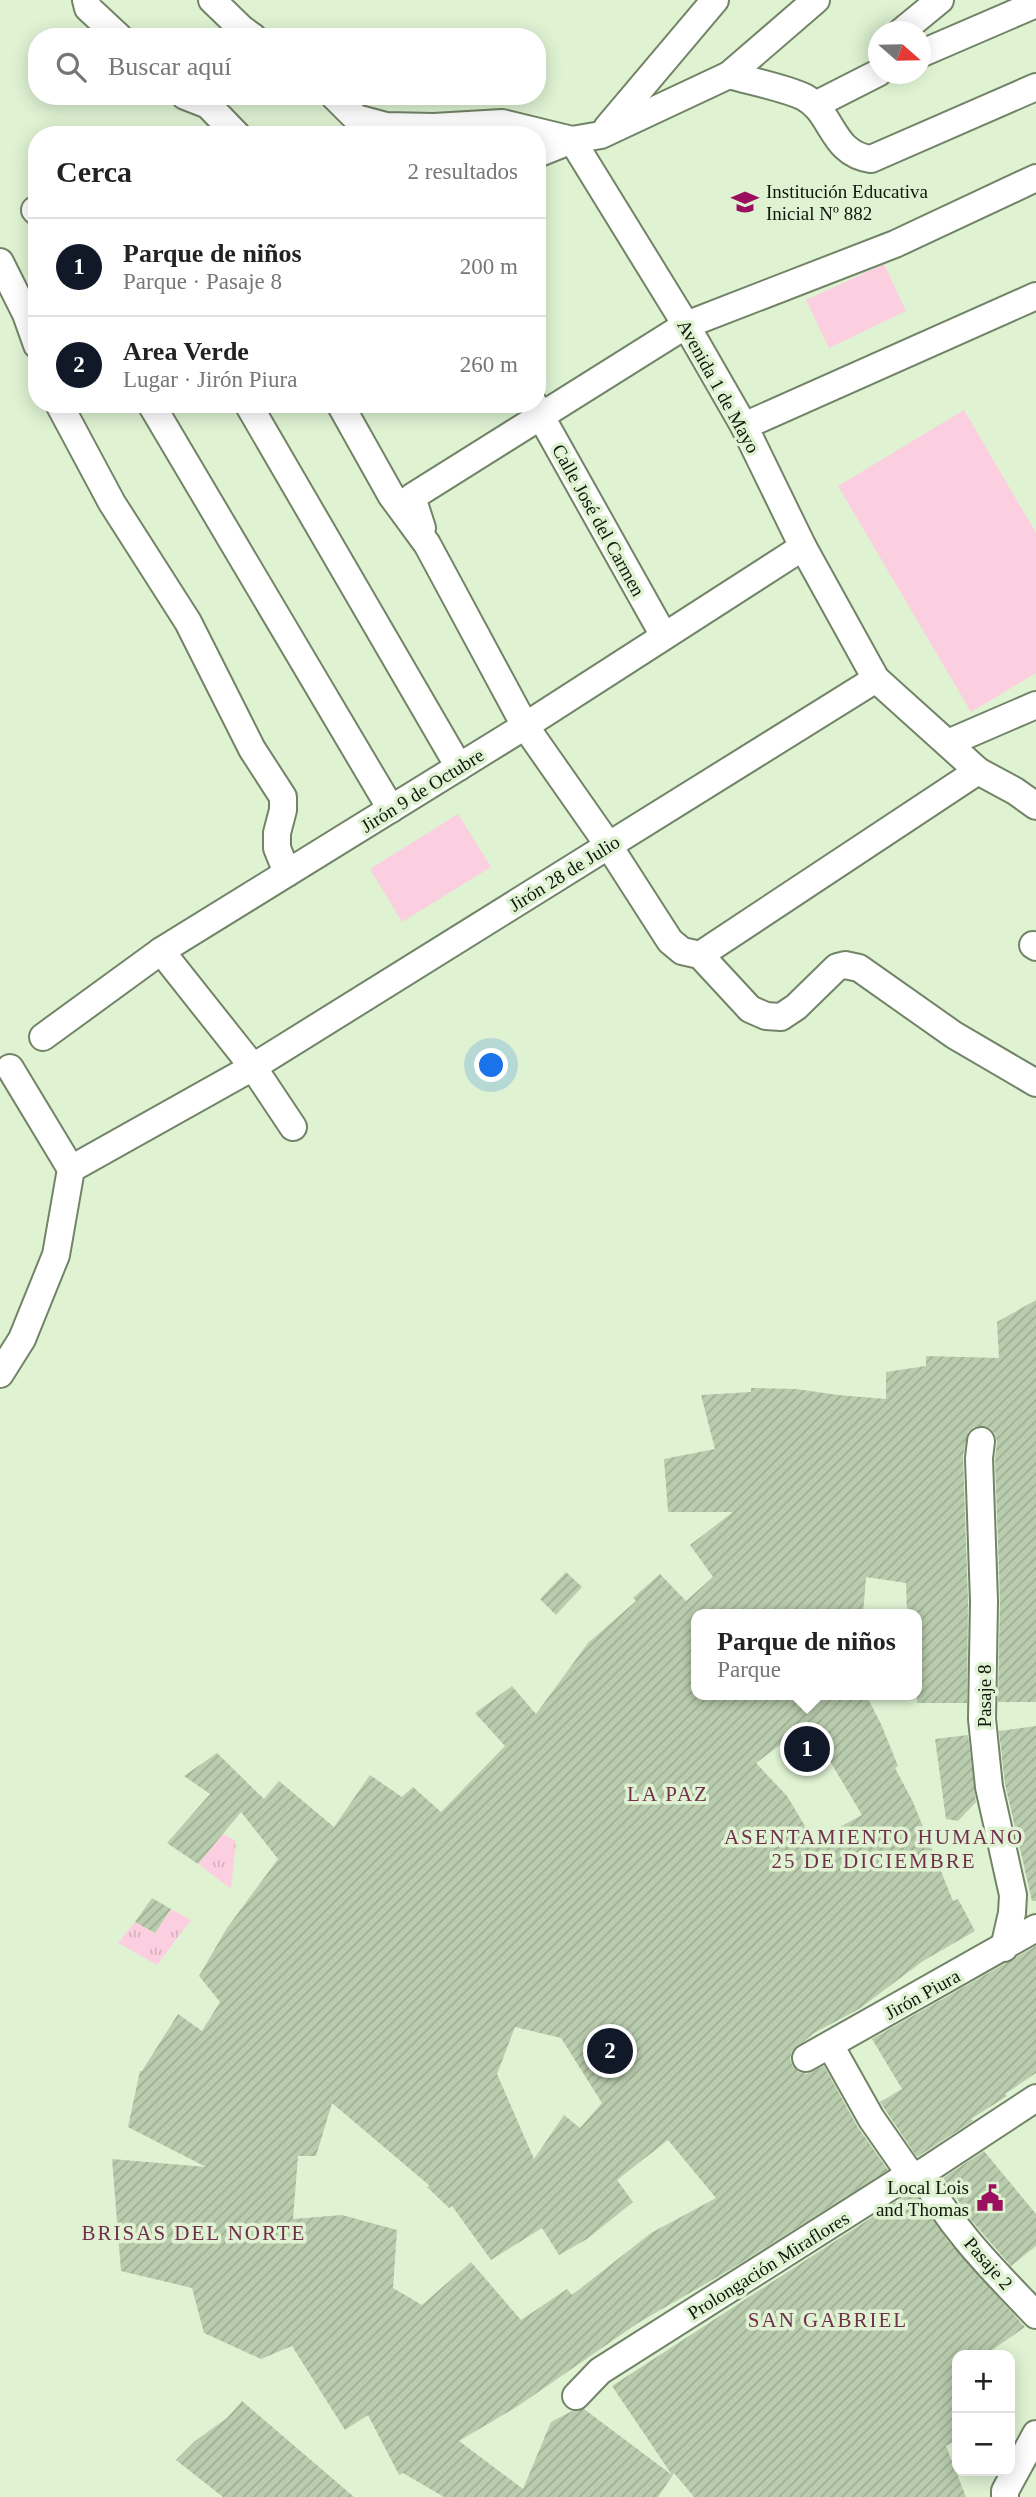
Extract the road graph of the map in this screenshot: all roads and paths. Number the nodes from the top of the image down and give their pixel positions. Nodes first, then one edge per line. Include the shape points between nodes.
1 (86, 0) edge
2 (212, 0) edge
3 (715, 0) edge
4 (816, 0) edge
5 (940, 0) edge
6 (1036, 4) edge
7 (914, 21) edge
8 (110, 28) edge
9 (240, 28) edge
10 (931, 49) edge
11 (868, 67) edge
12 (729, 75) junction
13 (868, 77) edge
14 (852, 84) junction
15 (1036, 88) edge
16 (208, 105) edge
17 (343, 105) edge
18 (815, 105) junction
19 (228, 126) edge
20 (386, 126) edge
21 (448, 126) edge
22 (518, 126) edge
23 (546, 133) edge
24 (601, 135) junction
25 (572, 140) junction
26 (546, 150) edge
27 (1036, 177) edge
28 (0, 262) edge
29 (1036, 296) edge
30 (28, 320) edge
31 (686, 325) junction
32 (546, 405) edge
33 (64, 413) edge
34 (156, 413) edge
35 (253, 413) edge
36 (345, 413) edge
37 (534, 413) edge
38 (540, 413) edge
39 (744, 426) junction
40 (428, 544) junction
41 (803, 547) junction
42 (664, 636) junction
43 (876, 679) junction
44 (1036, 705) edge
45 (525, 726) junction
46 (948, 743) junction
47 (459, 767) junction
48 (978, 771) junction
49 (1036, 806) edge
50 (391, 809) junction
51 (609, 846) junction
52 (287, 873) junction
53 (161, 951) junction
54 (700, 955) junction
55 (43, 1037) dead end
56 (253, 1067) junction
57 (10, 1069) dead end
58 (1036, 1083) edge
59 (293, 1127) dead end
60 (71, 1169) junction
61 (0, 1374) edge
62 (981, 1441) dead end
63 (1036, 1928) edge
64 (1004, 1948) junction
65 (830, 2045) junction
66 (806, 2058) dead end
67 (1036, 2098) edge
68 (916, 2174) junction
69 (1036, 2315) edge
70 (576, 2396) dead end
71 (1036, 2434) edge
72 (1005, 2497) edge

1 - 8 street via 88,8
2 - 9 street
3 - 24 street
4 - 12 street
5 - 7 street
6 - 10 street
11 - 14 street
12 - 18 street via 804,97
12 - 24 street
13 - 14 street
14 - 18 street
15 - 18 street via 870,159 856,157 840,142
16 - 19 street
17 - 20 street via 356,118
21 - 22 street via 502,122
23 - 25 street
24 - 25 street
25 - 26 street
25 - 31 street, Avenida 1 de Mayo
27 - 31 street via 895,244
28 - 30 street
29 - 39 street
31 - 32 street
31 - 39 street, Avenida 1 de Mayo
33 - 52 street via 112,503 188,622 252,748 283,797 277,848
34 - 50 street
35 - 47 street
36 - 40 street via 391,495
37 - 40 street via 412,497
38 - 42 street, Calle José del Carmen
39 - 41 street, Avenida 1 de Mayo
40 - 45 street
41 - 42 street, Jirón 9 de Octubre
41 - 43 street, Avenida 1 de Mayo
42 - 45 street, Jirón 9 de Octubre
43 - 46 street, Avenida 1 de Mayo
43 - 51 street, Jirón 28 de Julio
44 - 46 street
45 - 47 street, Jirón 9 de Octubre
45 - 51 street
46 - 48 street, Avenida 1 de Mayo
47 - 50 street, Jirón 9 de Octubre
48 - 49 street, Avenida 1 de Mayo
48 - 54 street
50 - 52 street, Jirón 9 de Octubre
51 - 54 street via 670,941 682,951
51 - 56 street, Jirón 28 de Julio
52 - 53 street, Jirón 9 de Octubre
53 - 55 street, Jirón 9 de Octubre
53 - 56 street
54 - 58 street via 750,1009 766,1016 781,1017 796,1007 837,967 859,968 954,1035
56 - 59 street
56 - 60 street, Jirón 28 de Julio
57 - 60 street
60 - 61 street via 56,1255 22,1339
62 - 64 street, Pasaje 8 via 982,1719 989,1787 1013,1895
63 - 64 street, Jirón Piura
64 - 65 street, Jirón Piura
65 - 66 street, Jirón Piura
65 - 68 street, Pasaje 2 via 871,2118
67 - 68 street, Prolongación Miraflores
68 - 69 street, Pasaje 2
68 - 70 street, Prolongación Miraflores via 600,2371
71 - 72 street

